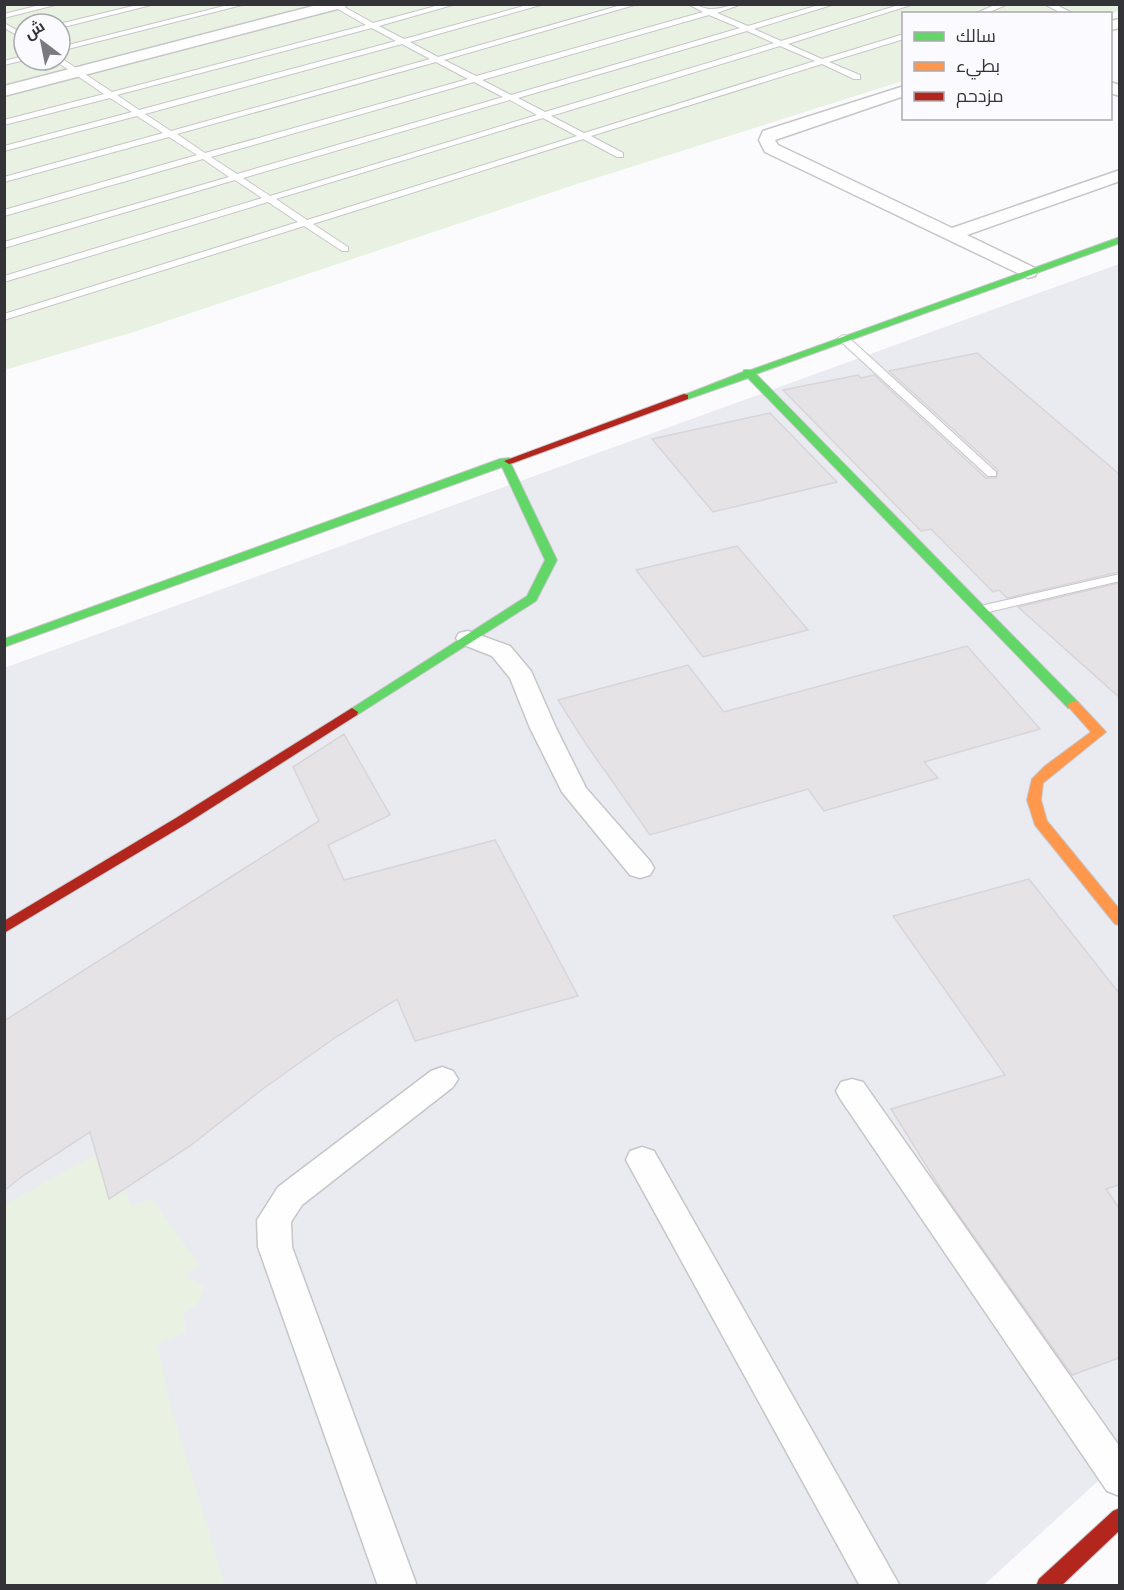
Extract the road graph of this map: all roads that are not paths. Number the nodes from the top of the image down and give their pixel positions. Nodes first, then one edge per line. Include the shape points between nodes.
1 (56, 4) edge
2 (152, 4) edge
3 (243, 4) edge
4 (453, 4) edge
5 (541, 4) edge
6 (635, 4) edge
7 (691, 4) edge
8 (739, 4) edge
9 (832, 4) edge
10 (911, 4) edge
11 (1005, 4) edge
12 (1047, 4) edge
13 (336, 5) edge
14 (983, 12) edge
15 (1066, 12) edge
16 (710, 13) junction
17 (4, 16) edge
18 (72, 23) edge
19 (372, 26) junction
20 (747, 29) junction
21 (902, 36) edge
22 (403, 42) junction
23 (781, 44) junction
24 (72, 46) edge
25 (437, 60) junction
26 (822, 62) junction
27 (72, 69) edge
28 (76, 72) junction
29 (856, 77) dead end
30 (475, 80) junction
31 (4, 91) edge
32 (902, 91) edge
33 (110, 95) junction
34 (510, 98) junction
35 (138, 113) junction
36 (543, 116) junction
37 (4, 123) edge
38 (170, 134) junction
39 (582, 136) junction
40 (4, 149) edge
41 (620, 155) dead end
42 (204, 157) junction
43 (1119, 175) edge
44 (236, 178) junction
45 (4, 180) edge
46 (269, 199) junction
47 (4, 213) edge
48 (305, 223) junction
49 (950, 235) junction
50 (1119, 240) edge
51 (4, 245) edge
52 (345, 249) dead end
53 (1028, 272) junction
54 (4, 279) edge
55 (4, 317) edge
56 (843, 338) junction
57 (748, 372) junction
58 (504, 461) junction
59 (992, 474) dead end
60 (1119, 577) edge
61 (980, 610) junction
62 (468, 638) junction
63 (4, 643) edge
64 (640, 868) dead end
65 (1119, 920) edge
66 (4, 928) edge
67 (442, 1079) dead end
68 (852, 1090) dead end
69 (642, 1160) dead end
70 (1119, 1479) edge
71 (1119, 1517) edge
72 (398, 1586) edge
73 (881, 1586) edge
74 (1046, 1586) edge

1 - 17 lane
2 - 18 lane
3 - 24 lane
4 - 19 lane
5 - 22 lane
6 - 25 lane
7 - 16 lane
8 - 16 lane
9 - 20 lane
10 - 23 lane
11 - 14 lane
12 - 15 lane
13 - 19 lane
13 - 28 street
16 - 20 lane
16 - 30 lane
19 - 22 lane
19 - 33 lane
20 - 23 lane
20 - 34 lane
21 - 26 lane
22 - 25 lane
22 - 35 lane
23 - 26 lane
23 - 36 lane
25 - 30 lane
25 - 38 lane
26 - 29 lane
26 - 39 lane
27 - 28 lane
28 - 31 street
28 - 33 lane
30 - 34 lane
30 - 42 lane
32 - 49 street via 769,135 767,140 771,148
33 - 35 lane
33 - 37 lane
34 - 36 lane
34 - 44 lane
35 - 38 lane
35 - 40 lane
36 - 39 lane
36 - 46 lane
38 - 42 lane
38 - 45 lane
39 - 41 lane
39 - 48 lane
42 - 44 lane
42 - 47 lane
43 - 49 street
44 - 46 lane
44 - 51 lane
46 - 48 lane
46 - 54 lane
48 - 52 lane
48 - 55 lane
49 - 53 street
50 - 53 street
53 - 56 street
56 - 57 street
56 - 59 lane
57 - 58 street
57 - 61 street
58 - 62 street via 551,560 532,598
58 - 63 street
60 - 61 lane
61 - 65 street via 1100,732 1037,782 1034,800 1040,822
62 - 64 street via 501,651 522,676 575,792
62 - 66 street via 181,821
67 - 72 street via 290,1196 274,1220 275,1248
68 - 70 street
69 - 73 street
71 - 74 street

